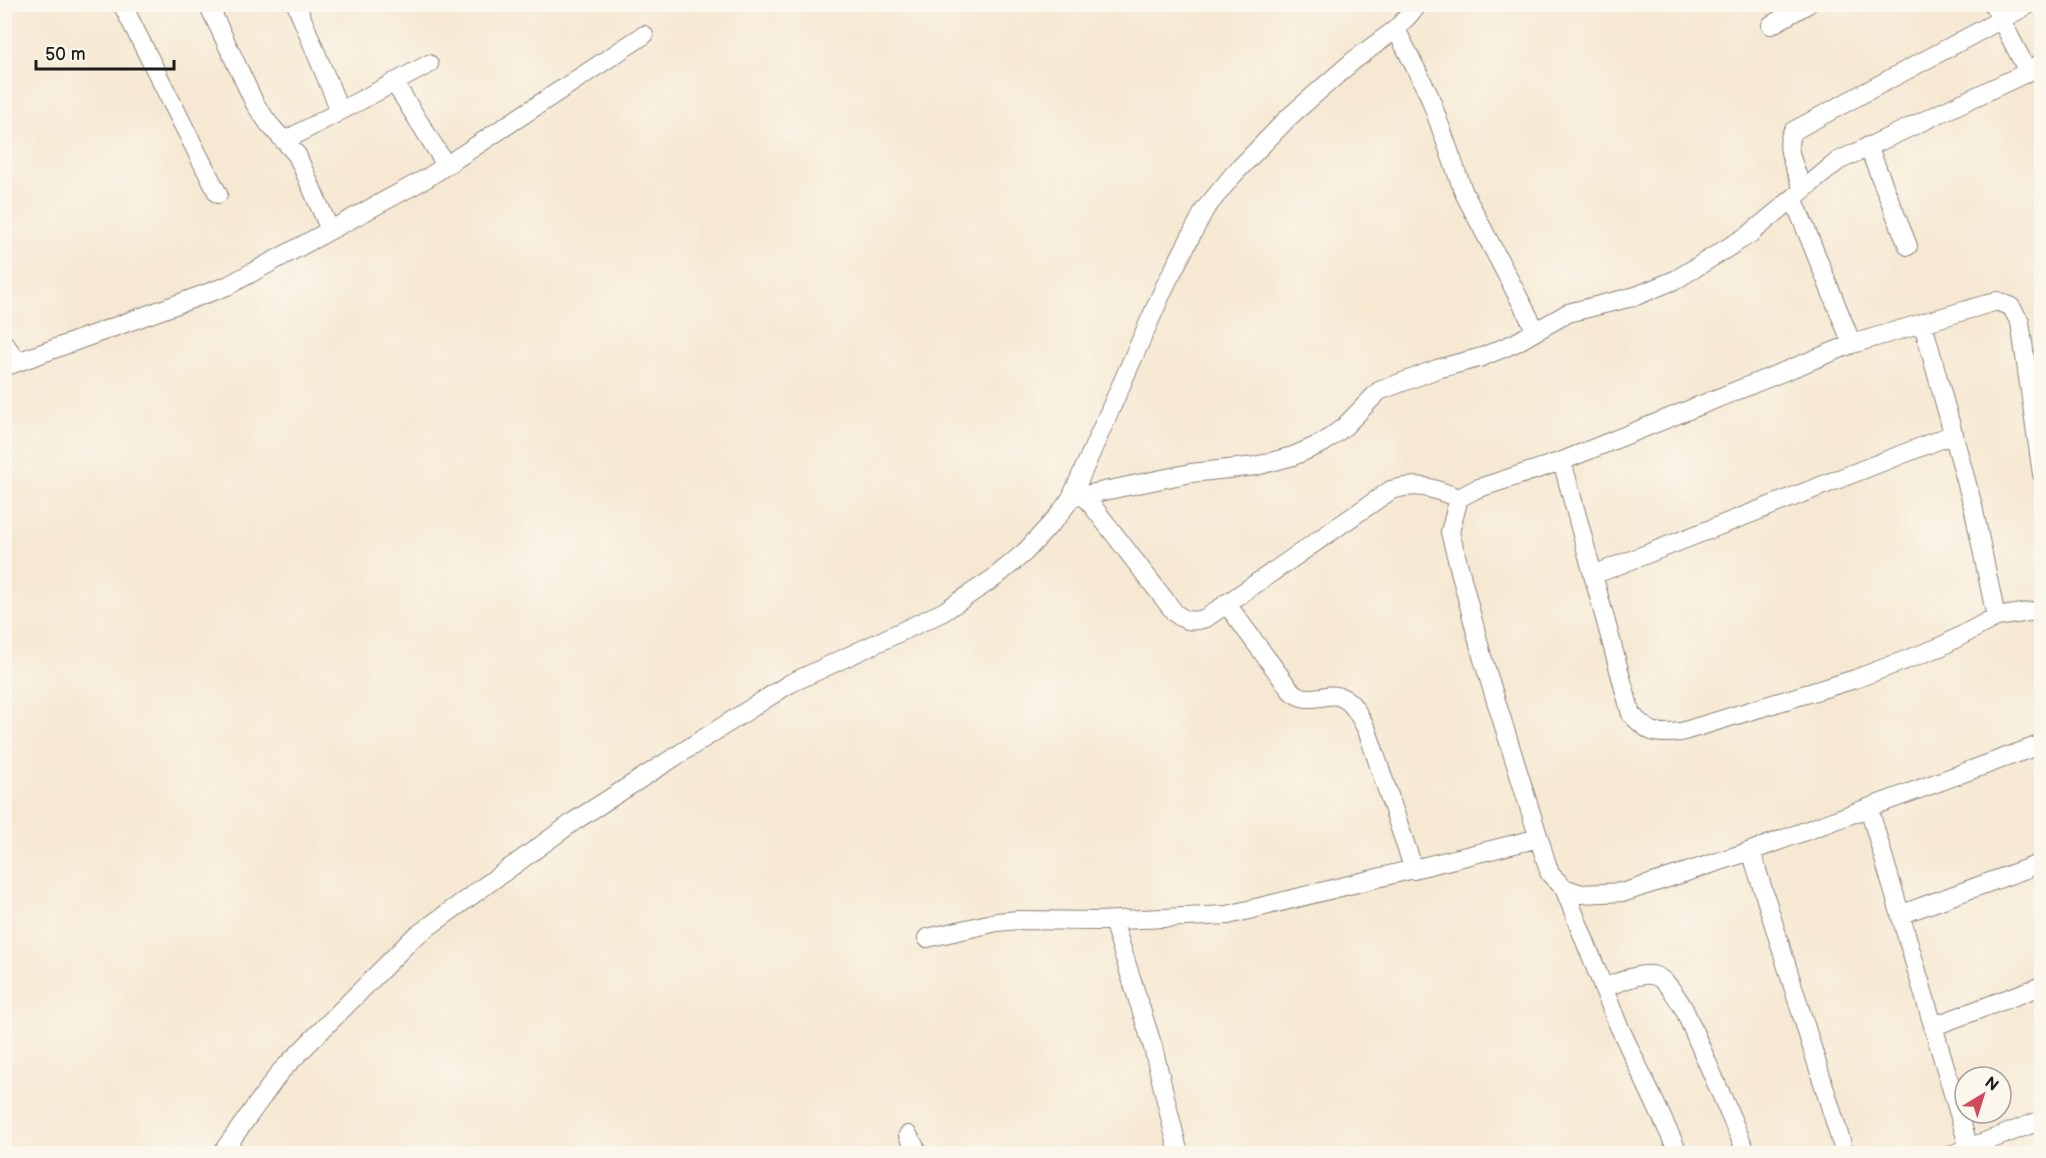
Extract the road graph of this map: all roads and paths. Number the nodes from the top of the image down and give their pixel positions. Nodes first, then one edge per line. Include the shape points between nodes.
1 (122, 4) edge
2 (208, 4) edge
3 (1808, 4) edge
4 (2030, 4) edge
5 (299, 5) edge
6 (1416, 5) edge
7 (1997, 12) edge
8 (1771, 24) dead end
9 (1396, 29) junction
10 (644, 35) dead end
11 (429, 64) dead end
12 (2038, 66) edge
13 (394, 82) junction
14 (340, 111) junction
15 (284, 141) junction
16 (1868, 146) junction
17 (446, 165) junction
18 (218, 194) dead end
19 (1798, 195) junction
20 (330, 230) junction
21 (1908, 246) dead end
22 (1923, 324) junction
23 (1536, 331) junction
24 (4, 343) edge
25 (1852, 344) junction
26 (11, 364) edge
27 (2035, 382) edge
28 (1954, 435) junction
29 (1562, 461) junction
30 (2042, 474) edge
31 (1077, 496) junction
32 (1458, 498) junction
33 (1593, 575) junction
34 (1226, 603) junction
35 (2042, 610) edge
36 (1996, 617) junction
37 (2042, 744) edge
38 (1869, 808) junction
39 (1539, 838) junction
40 (1750, 851) junction
41 (2042, 863) edge
42 (1414, 870) junction
43 (1564, 888) junction
44 (1902, 914) junction
45 (1113, 921) junction
46 (927, 938) dead end
47 (2042, 986) edge
48 (1603, 988) junction
49 (1934, 1026) junction
50 (2042, 1120) edge
51 (908, 1135) dead end
52 (1961, 1151) edge
53 (221, 1154) edge
54 (919, 1154) edge
55 (1179, 1154) edge
56 (1679, 1154) edge
57 (1747, 1154) edge
58 (1845, 1154) edge

1 - 18 street
2 - 15 street via 262,117
3 - 8 street
4 - 7 street
5 - 14 street
6 - 9 street
7 - 12 street
7 - 19 street via 1793,131 1788,137
9 - 23 street via 1429,95 1464,193
9 - 31 street via 1290,117 1205,209 1165,286
10 - 17 street
11 - 13 street
12 - 16 street
13 - 14 street
13 - 17 street
14 - 15 street
15 - 20 street via 297,155
16 - 19 street via 1838,161
16 - 21 street
17 - 20 street
19 - 23 street via 1750,234 1677,279 1636,296 1568,313
19 - 25 street
20 - 26 street via 227,286
22 - 25 street
22 - 27 street via 1997,301 2011,307 2020,322
22 - 28 street
23 - 31 street via 1482,357 1379,391 1336,434 1293,456 1256,466 1191,473
24 - 26 street
25 - 29 street
27 - 30 street
28 - 33 street
28 - 36 street
29 - 32 street
29 - 33 street
31 - 34 street via 1184,620 1206,618
31 - 53 street via 1025,552 943,612 789,684 576,820 420,932 281,1071
32 - 34 street via 1426,485 1391,490
32 - 39 street via 1450,532 1482,656
33 - 36 street via 1631,714 1646,730 1661,734 1681,732 1855,679 1940,646
34 - 42 street via 1299,698 1341,697 1357,712 1367,730
35 - 36 street
37 - 38 street
38 - 40 street
38 - 44 street
39 - 42 street
39 - 43 street via 1550,874
40 - 43 street via 1625,892 1581,894
40 - 58 street
41 - 44 street
42 - 45 street via 1228,915
43 - 48 street
44 - 49 street
45 - 46 street via 997,922
45 - 55 street via 1153,1047
47 - 49 street
48 - 56 street
48 - 57 street via 1652,974 1663,978 1672,988
49 - 52 street
50 - 52 street
51 - 54 street

